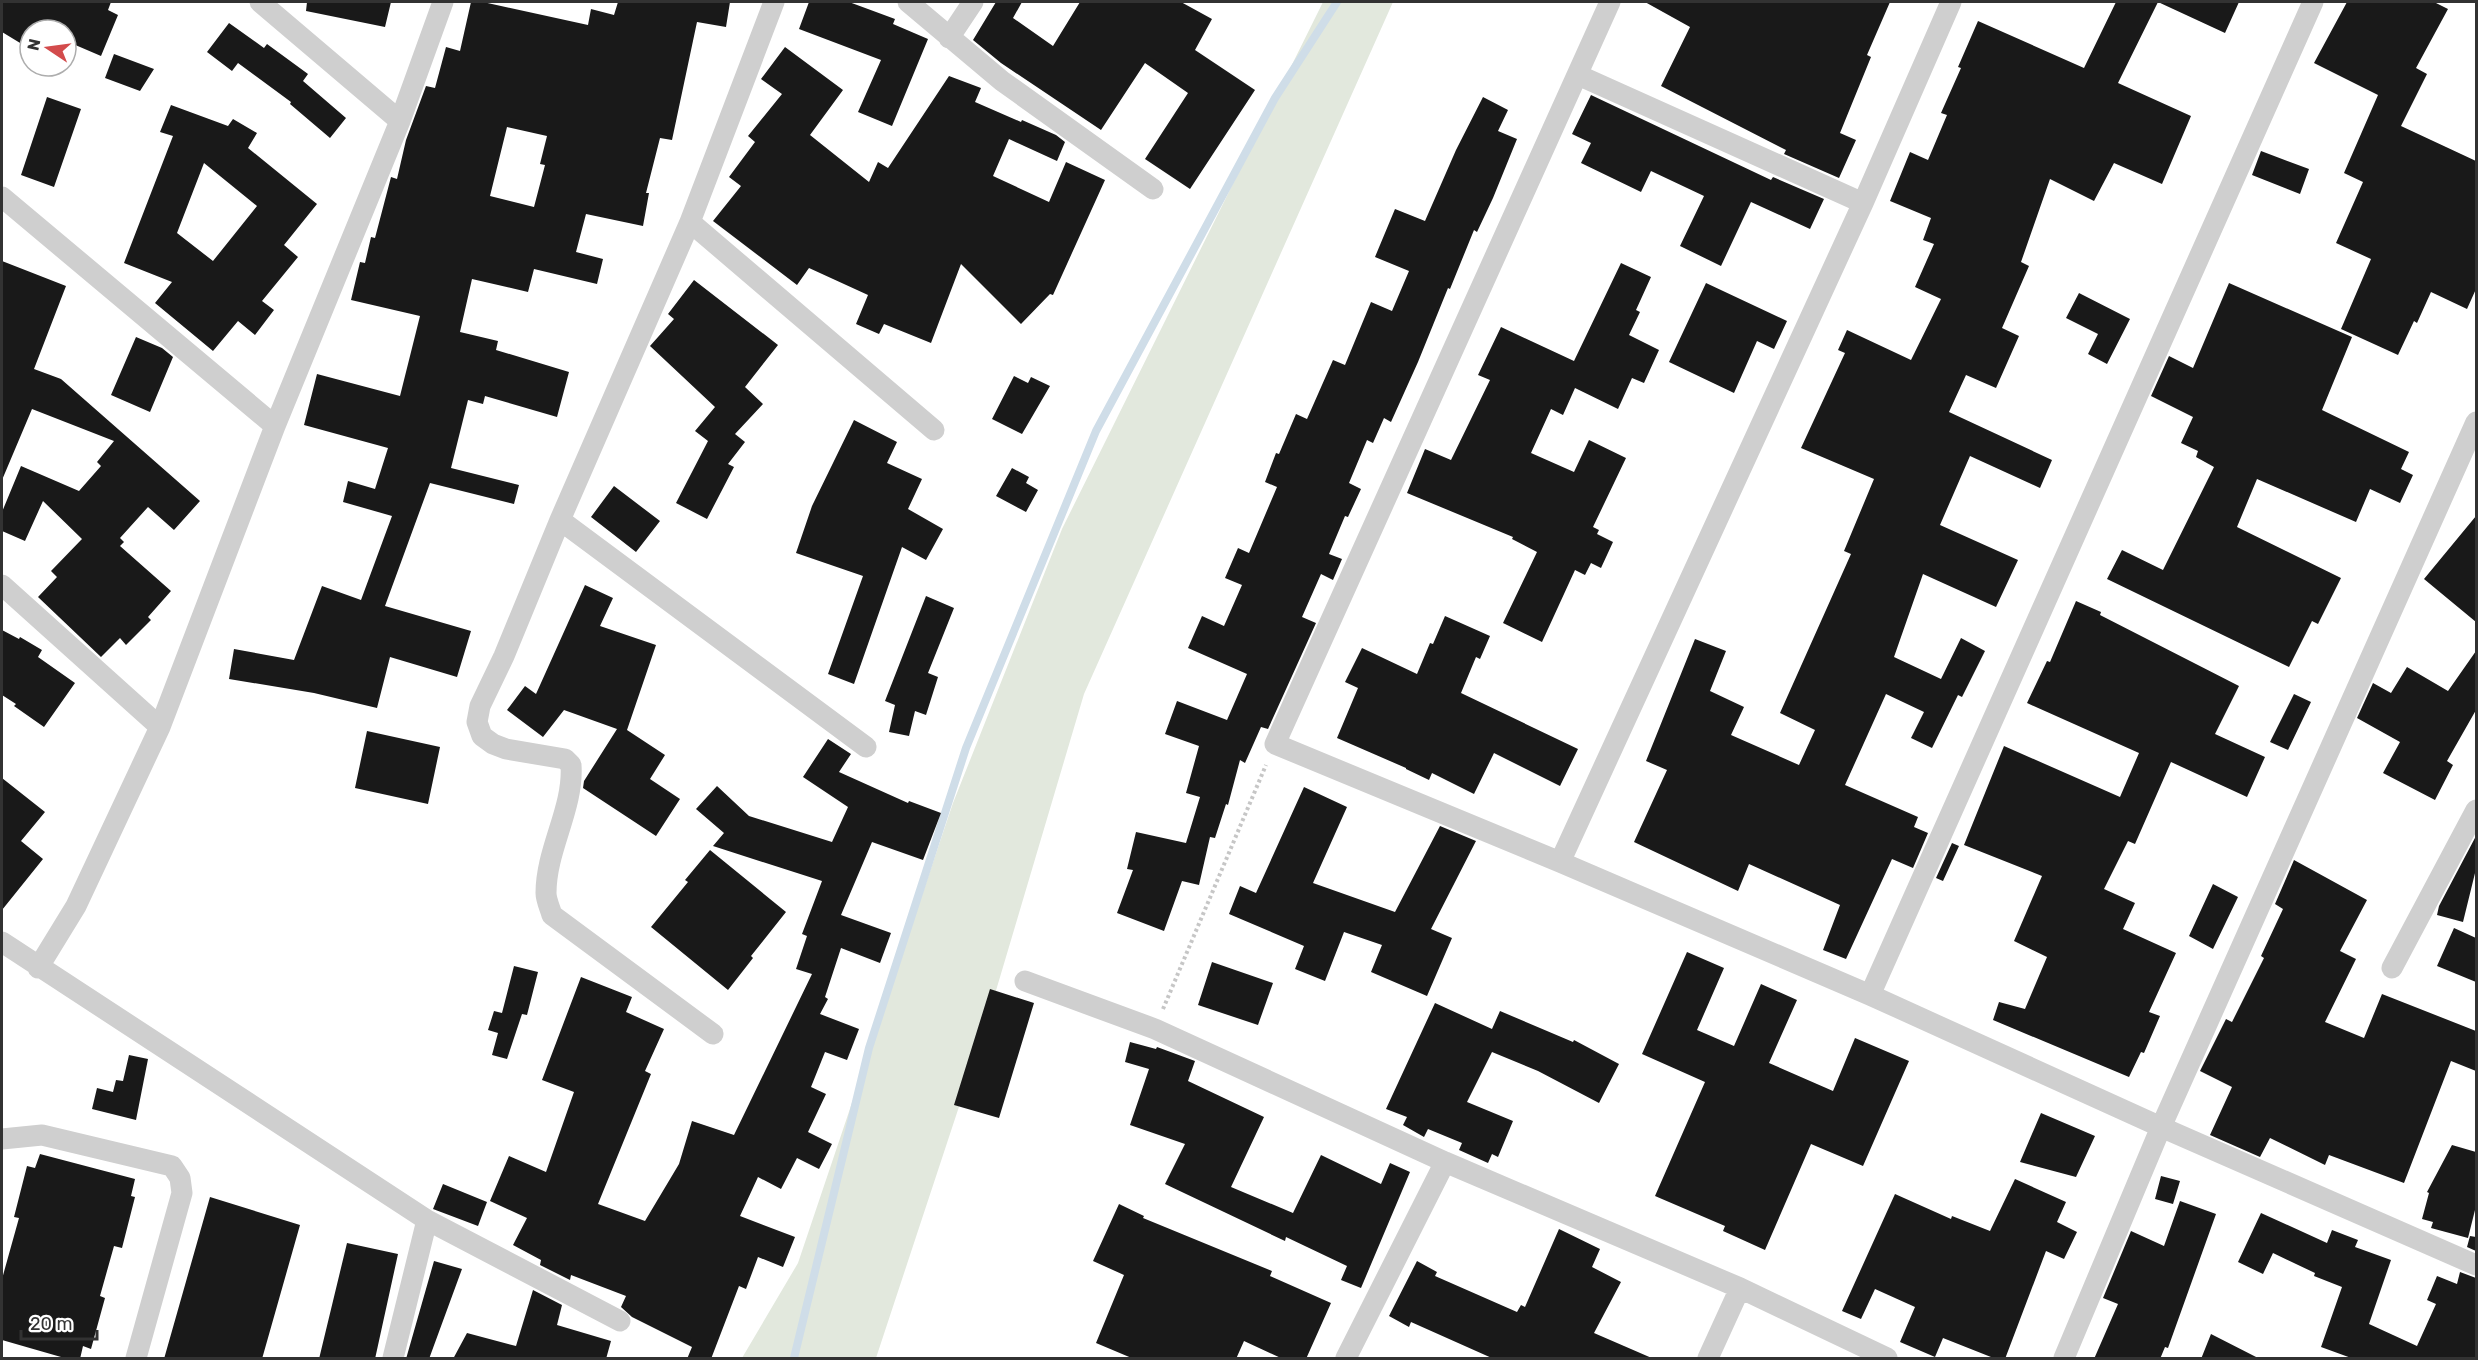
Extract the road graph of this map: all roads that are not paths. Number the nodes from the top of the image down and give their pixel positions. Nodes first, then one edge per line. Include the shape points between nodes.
1 (260, 2) edge
2 (443, 2) edge
3 (774, 2) edge
4 (908, 2) edge
5 (973, 2) edge
6 (1610, 2) edge
7 (1951, 2) edge
8 (2313, 2) edge
9 (949, 38) junction
10 (1578, 75) junction
11 (399, 121) junction
12 (1153, 189) dead end
13 (2, 198) edge
14 (1863, 203) junction
15 (690, 222) junction
16 (2476, 422) edge
17 (275, 426) junction
18 (934, 430) dead end
19 (561, 520) junction
20 (2, 585) edge
21 (160, 727) junction
22 (866, 747) dead end
23 (2476, 810) edge
24 (1560, 862) junction
25 (2, 942) edge
26 (38, 968) junction
27 (2392, 969) dead end
28 (1025, 981) dead end
29 (1870, 995) junction
30 (713, 1034) dead end
31 (2162, 1127) junction
32 (2, 1139) edge
33 (1445, 1162) junction
34 (427, 1220) junction
35 (2476, 1265) edge
36 (1740, 1288) junction
37 (620, 1321) dead end
38 (136, 1359) edge
39 (393, 1359) edge
40 (1346, 1359) edge
41 (1708, 1359) edge
42 (1887, 1359) edge
43 (2064, 1359) edge

1 - 11 street
2 - 11 street
3 - 15 street
4 - 9 street
5 - 9 street
6 - 10 street
7 - 14 street
8 - 29 street
9 - 12 street via 1002,81
10 - 14 street
10 - 24 street via 1275,744
11 - 17 street
13 - 17 street
14 - 24 street
15 - 18 street
15 - 19 street
16 - 31 street
17 - 21 street
19 - 22 street
19 - 30 street via 480,706 477,722 482,736 506,750 565,759 571,765 572,780 551,857 546,894 552,915
20 - 21 street
21 - 26 street via 76,906
23 - 27 street
24 - 29 street
25 - 26 street
26 - 34 street
28 - 33 street via 1155,1029
29 - 31 street
31 - 35 street
31 - 43 street
32 - 38 street via 42,1136 172,1166 180,1178 182,1193
33 - 36 street
33 - 40 street
34 - 37 street
34 - 39 street
36 - 41 street
36 - 42 street

